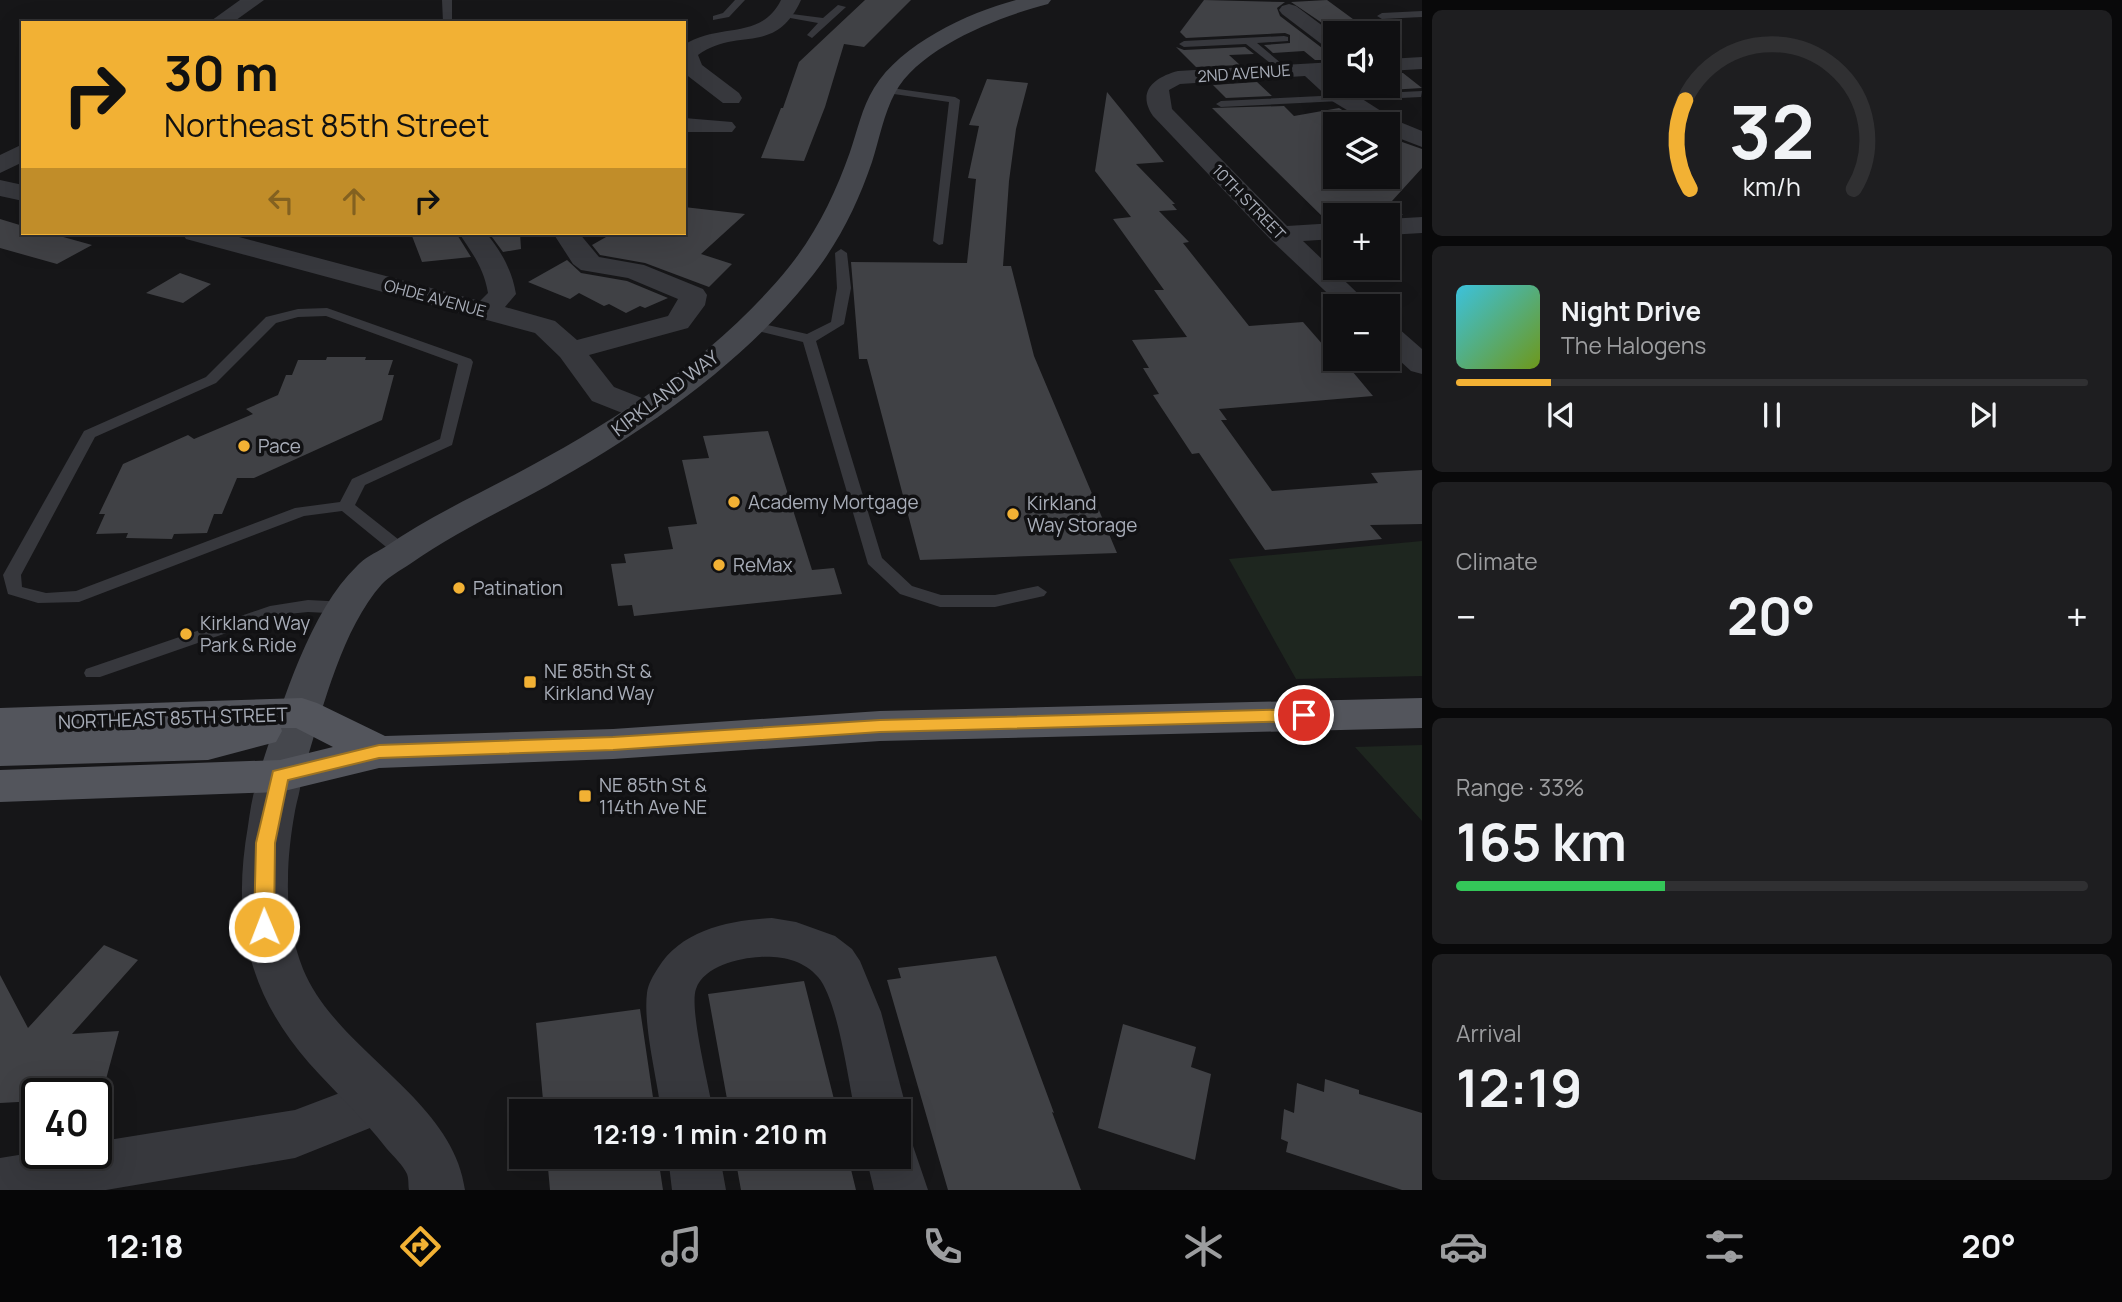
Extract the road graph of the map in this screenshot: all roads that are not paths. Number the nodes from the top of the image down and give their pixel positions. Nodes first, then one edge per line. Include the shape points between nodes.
1 (254, 0) edge
2 (447, 0) edge
3 (740, 0) edge
4 (1029, 2) edge
5 (788, 8) edge
6 (841, 8) dead end
7 (1289, 10) dead end
8 (1422, 14) edge
9 (1382, 16) dead end
10 (716, 18) dead end
11 (221, 21) edge
12 (449, 21) edge
13 (825, 21) junction
14 (812, 35) dead end
15 (1323, 36) edge
16 (1284, 39) dead end
17 (1248, 41) junction
18 (1184, 44) dead end
19 (686, 52) edge
20 (686, 55) edge
21 (1422, 63) edge
22 (1400, 64) edge
23 (1323, 68) edge
24 (1310, 69) junction
25 (1284, 71) junction
26 (1156, 89) joint
27 (884, 90) junction
28 (1422, 94) edge
29 (731, 98) dead end
30 (1344, 99) junction
31 (1221, 104) dead end
32 (1366, 112) edge
33 (686, 125) edge
34 (724, 127) dead end
35 (1400, 131) edge
36 (1422, 140) edge
37 (21, 152) edge
38 (0, 166) edge
39 (0, 188) edge
40 (21, 193) edge
41 (1422, 225) edge
42 (1400, 226) edge
43 (1323, 232) edge
44 (1280, 234) junction
45 (202, 235) edge
46 (474, 235) edge
47 (567, 235) edge
48 (939, 241) dead end
49 (841, 253) dead end
50 (1344, 294) edge
51 (486, 311) junction
52 (750, 325) junction
53 (809, 339) junction
54 (1400, 345) edge
55 (571, 351) junction
56 (1422, 365) edge
57 (646, 411) junction
58 (346, 506) junction
59 (402, 551) junction
60 (1038, 592) dead end
61 (347, 608) junction
62 (93, 673) dead end
63 (302, 713) junction
64 (1415, 713) edge
65 (0, 723) edge
66 (0, 750) edge
67 (379, 752) junction
68 (279, 776) junction
69 (0, 786) edge
70 (685, 1099) edge
71 (878, 1099) edge
72 (382, 1100) junction
73 (696, 1169) edge
74 (895, 1169) edge
75 (0, 1183) edge
76 (437, 1190) edge
77 (699, 1190) edge
78 (901, 1190) edge

1 - 11 street
2 - 12 lane
3 - 10 lane via 726,15
4 - 27 main road, KIRKLAND WAY via 983,18 915,56
5 - 13 lane
5 - 19 street via 775,25 764,30 709,40
6 - 13 lane
7 - 15 street
8 - 9 lane
13 - 14 lane
16 - 17 lane
17 - 18 lane
17 - 25 lane
20 - 29 street via 692,68
21 - 22 street
23 - 24 street, 2ND AVENUE
24 - 25 street, 2ND AVENUE
24 - 30 street
25 - 26 street, 2ND AVENUE via 1195,76 1162,83
26 - 44 street, 10TH STREET via 1161,111
27 - 48 lane via 955,100
27 - 52 main road, KIRKLAND WAY via 824,238
28 - 30 lane
30 - 31 lane
30 - 32 street
33 - 34 street
35 - 36 street
37 - 38 street
39 - 40 street
41 - 42 street
43 - 44 street
44 - 50 street, 10TH STREET
45 - 51 street, OHDE AVENUE
46 - 51 street via 500,276 502,294
47 - 55 street via 591,264 634,271 693,295 678,322
49 - 53 lane via 844,288 838,324
51 - 55 street, OHDE AVENUE via 545,327
52 - 53 lane
52 - 57 main road, KIRKLAND WAY via 706,366
53 - 60 lane via 874,559 906,590 940,601 995,601
54 - 56 street
55 - 57 street, OHDE AVENUE via 603,394
57 - 59 main road, KIRKLAND WAY via 571,459
58 - 58 lane via 358,482 447,442 466,362 327,312 298,313 271,320 211,380 89,434 12,575 14,590 53,600 79,596 301,511
58 - 59 lane
59 - 61 main road, KIRKLAND WAY via 368,576
61 - 62 lane via 276,610
61 - 63 main road, KIRKLAND WAY
63 - 65 main road, NORTHEAST 85TH STREET
63 - 66 main road via 253,735 208,745
63 - 67 main road, NORTHEAST 85TH STREET
63 - 68 main road, KIRKLAND WAY
64 - 67 main road, NORTHEAST 85TH STREET via 880,726 613,744
67 - 68 main road, NORTHEAST 85TH STREET
68 - 69 main road, NORTHEAST 85TH STREET
68 - 72 street via 265,843 264,927 286,989 320,1037
70 - 71 street via 670,992 681,968 708,948 762,936 813,946 835,962 848,982
72 - 75 street via 295,1134
72 - 76 street via 434,1169
73 - 77 street
74 - 78 street

